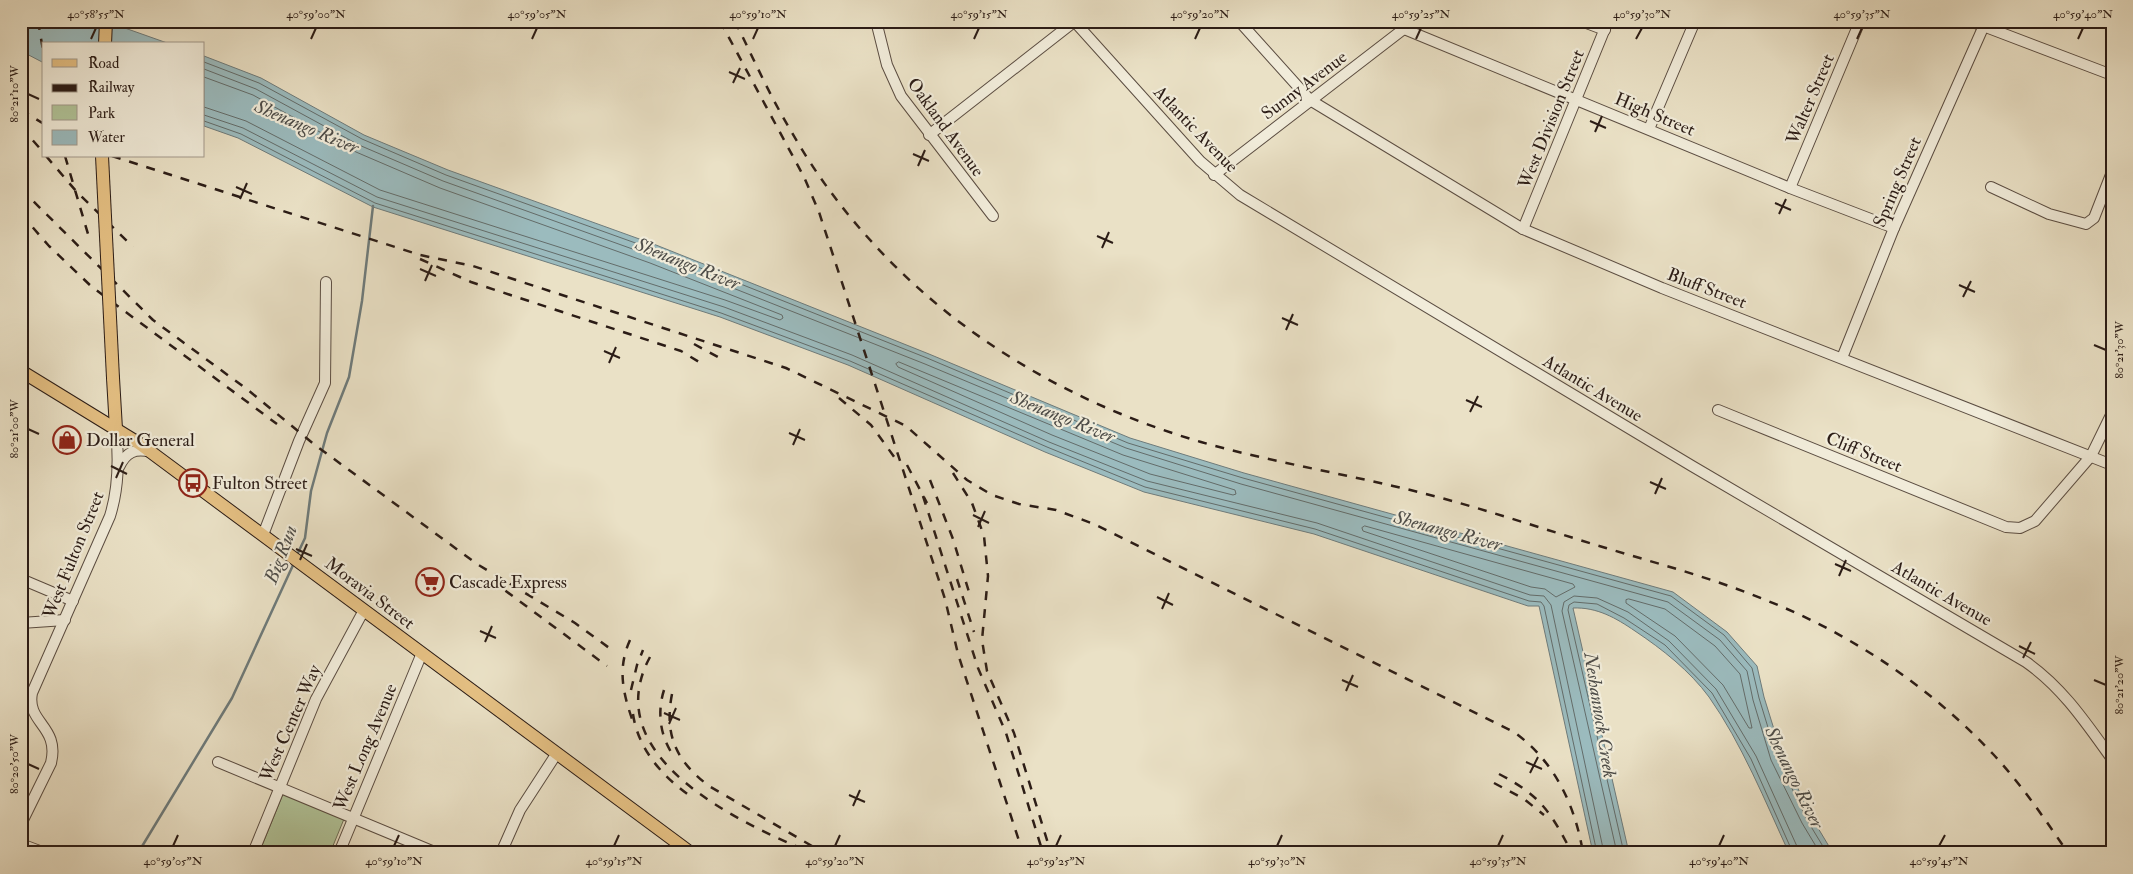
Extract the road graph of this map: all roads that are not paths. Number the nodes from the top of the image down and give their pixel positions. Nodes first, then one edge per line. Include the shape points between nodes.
1 (106, 21) edge
2 (876, 21) edge
3 (1075, 21) edge
4 (1238, 21) edge
5 (1414, 21) edge
6 (1581, 21) edge
7 (1695, 21) edge
8 (1860, 21) edge
9 (1970, 21) edge
10 (1985, 24) edge
11 (1606, 26) edge
12 (1404, 29) junction
13 (106, 42) edge
14 (2112, 75) edge
15 (1576, 99) junction
16 (1310, 100) junction
17 (1649, 129) junction
18 (929, 135) junction
19 (102, 158) edge
20 (2112, 172) edge
21 (1214, 175) junction
22 (1991, 187) dead end
23 (1790, 188) junction
24 (993, 216) dead end
25 (1894, 228) junction
26 (1523, 229) junction
27 (326, 282) dead end
28 (1842, 358) junction
29 (21, 371) edge
30 (1718, 410) dead end
31 (2112, 413) edge
32 (116, 428) junction
33 (151, 452) junction
34 (2091, 456) junction
35 (2112, 465) edge
36 (118, 468) junction
37 (263, 536) junction
38 (21, 579) edge
39 (73, 600) junction
40 (364, 610) junction
41 (64, 620) junction
42 (21, 623) edge
43 (422, 653) junction
44 (557, 753) junction
45 (2111, 755) edge
46 (218, 762) dead end
47 (280, 786) junction
48 (353, 817) junction
49 (21, 824) edge
50 (21, 844) edge
51 (45, 853) edge
52 (253, 853) edge
53 (339, 853) edge
54 (438, 853) edge
55 (501, 853) edge
56 (691, 853) edge

1 - 13 main road
2 - 18 street, Oakland Avenue via 893,81
3 - 18 street
3 - 21 street, Atlantic Avenue
4 - 16 street, Bluff Street
5 - 12 street, Sunny Avenue
6 - 11 street
7 - 17 street
8 - 23 street, Walter Street
9 - 10 street
10 - 14 street
10 - 25 street, Spring Street
11 - 15 street, West Division Street
12 - 15 street, High Street
12 - 16 street, Sunny Avenue
15 - 17 street, High Street
15 - 26 street, West Division Street
16 - 21 street, Sunny Avenue
16 - 26 street, Bluff Street
17 - 23 street, High Street
18 - 24 street, Oakland Avenue
19 - 32 main road, bridge
20 - 22 street via 2094,218 2086,224 2049,214
21 - 45 street, Atlantic Avenue via 1305,235 2026,662 2062,692
23 - 25 street, High Street
25 - 28 street, Spring Street
26 - 28 street, Bluff Street via 1662,288
27 - 37 street via 325,383
28 - 34 street, Bluff Street
29 - 32 main road, Moravia Street
30 - 34 street, Cliff Street via 1999,524 2020,528 2035,521
31 - 34 street, Cliff Street
32 - 33 main road, Moravia Street
32 - 36 street, West Fulton Street
33 - 36 street via 131,452
33 - 37 main road, Moravia Street
34 - 35 street, Bluff Street
36 - 39 street, West Fulton Street via 110,516
37 - 40 main road, Moravia Street
38 - 39 street
39 - 41 street, West Fulton Street
40 - 43 main road, Moravia Street
40 - 47 street, West Center Way via 324,683
41 - 42 street
41 - 49 street, West Fulton Street via 31,700 35,714 50,735 54,753
43 - 44 main road, Moravia Street
43 - 48 street, West Long Avenue
44 - 55 street via 519,812
44 - 56 main road, Moravia Street
46 - 47 street
47 - 48 street
47 - 52 street, West Center Way
48 - 53 street, West Long Avenue
48 - 54 street
50 - 51 street

